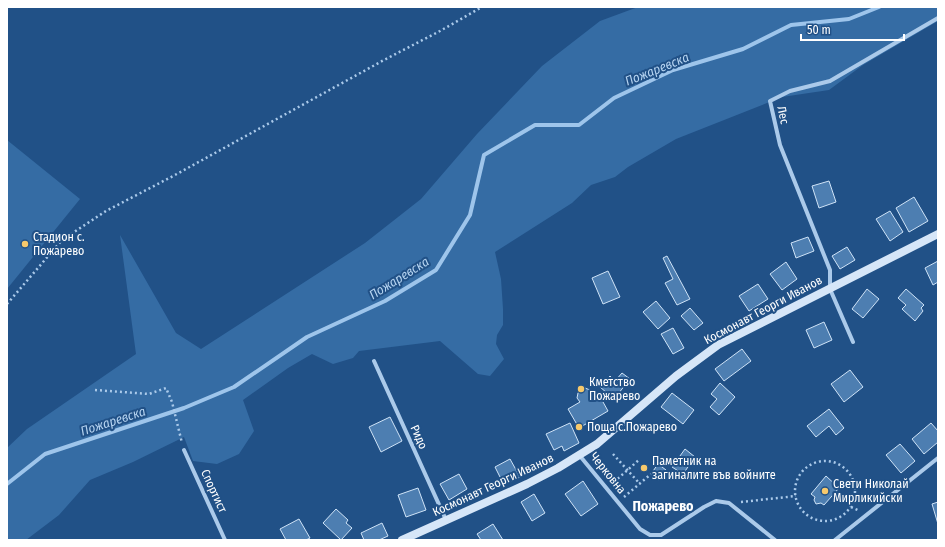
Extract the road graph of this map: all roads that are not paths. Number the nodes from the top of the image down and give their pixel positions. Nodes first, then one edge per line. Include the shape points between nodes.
1 (938, 18) edge
2 (938, 234) edge
3 (830, 288) junction
4 (853, 342) dead end
5 (374, 361) dead end
6 (184, 450) dead end
7 (580, 456) junction
8 (938, 458) edge
9 (446, 520) junction
10 (226, 540) edge
11 (402, 540) edge
12 (775, 540) edge
13 (835, 540) edge

1 - 3 street, Лес via 830,81 790,91 770,101 780,145 830,270
2 - 3 street, Космонавт Георги Иванов
3 - 4 street
3 - 7 street, Космонавт Георги Иванов via 718,345 676,376
5 - 9 street, Ридо
6 - 10 street, Спортист
7 - 9 street, Космонавт Георги Иванов via 527,484
7 - 12 street, Черковна via 640,529 650,535 661,535 716,501 729,503
8 - 13 street
9 - 11 street, Космонавт Георги Иванов

